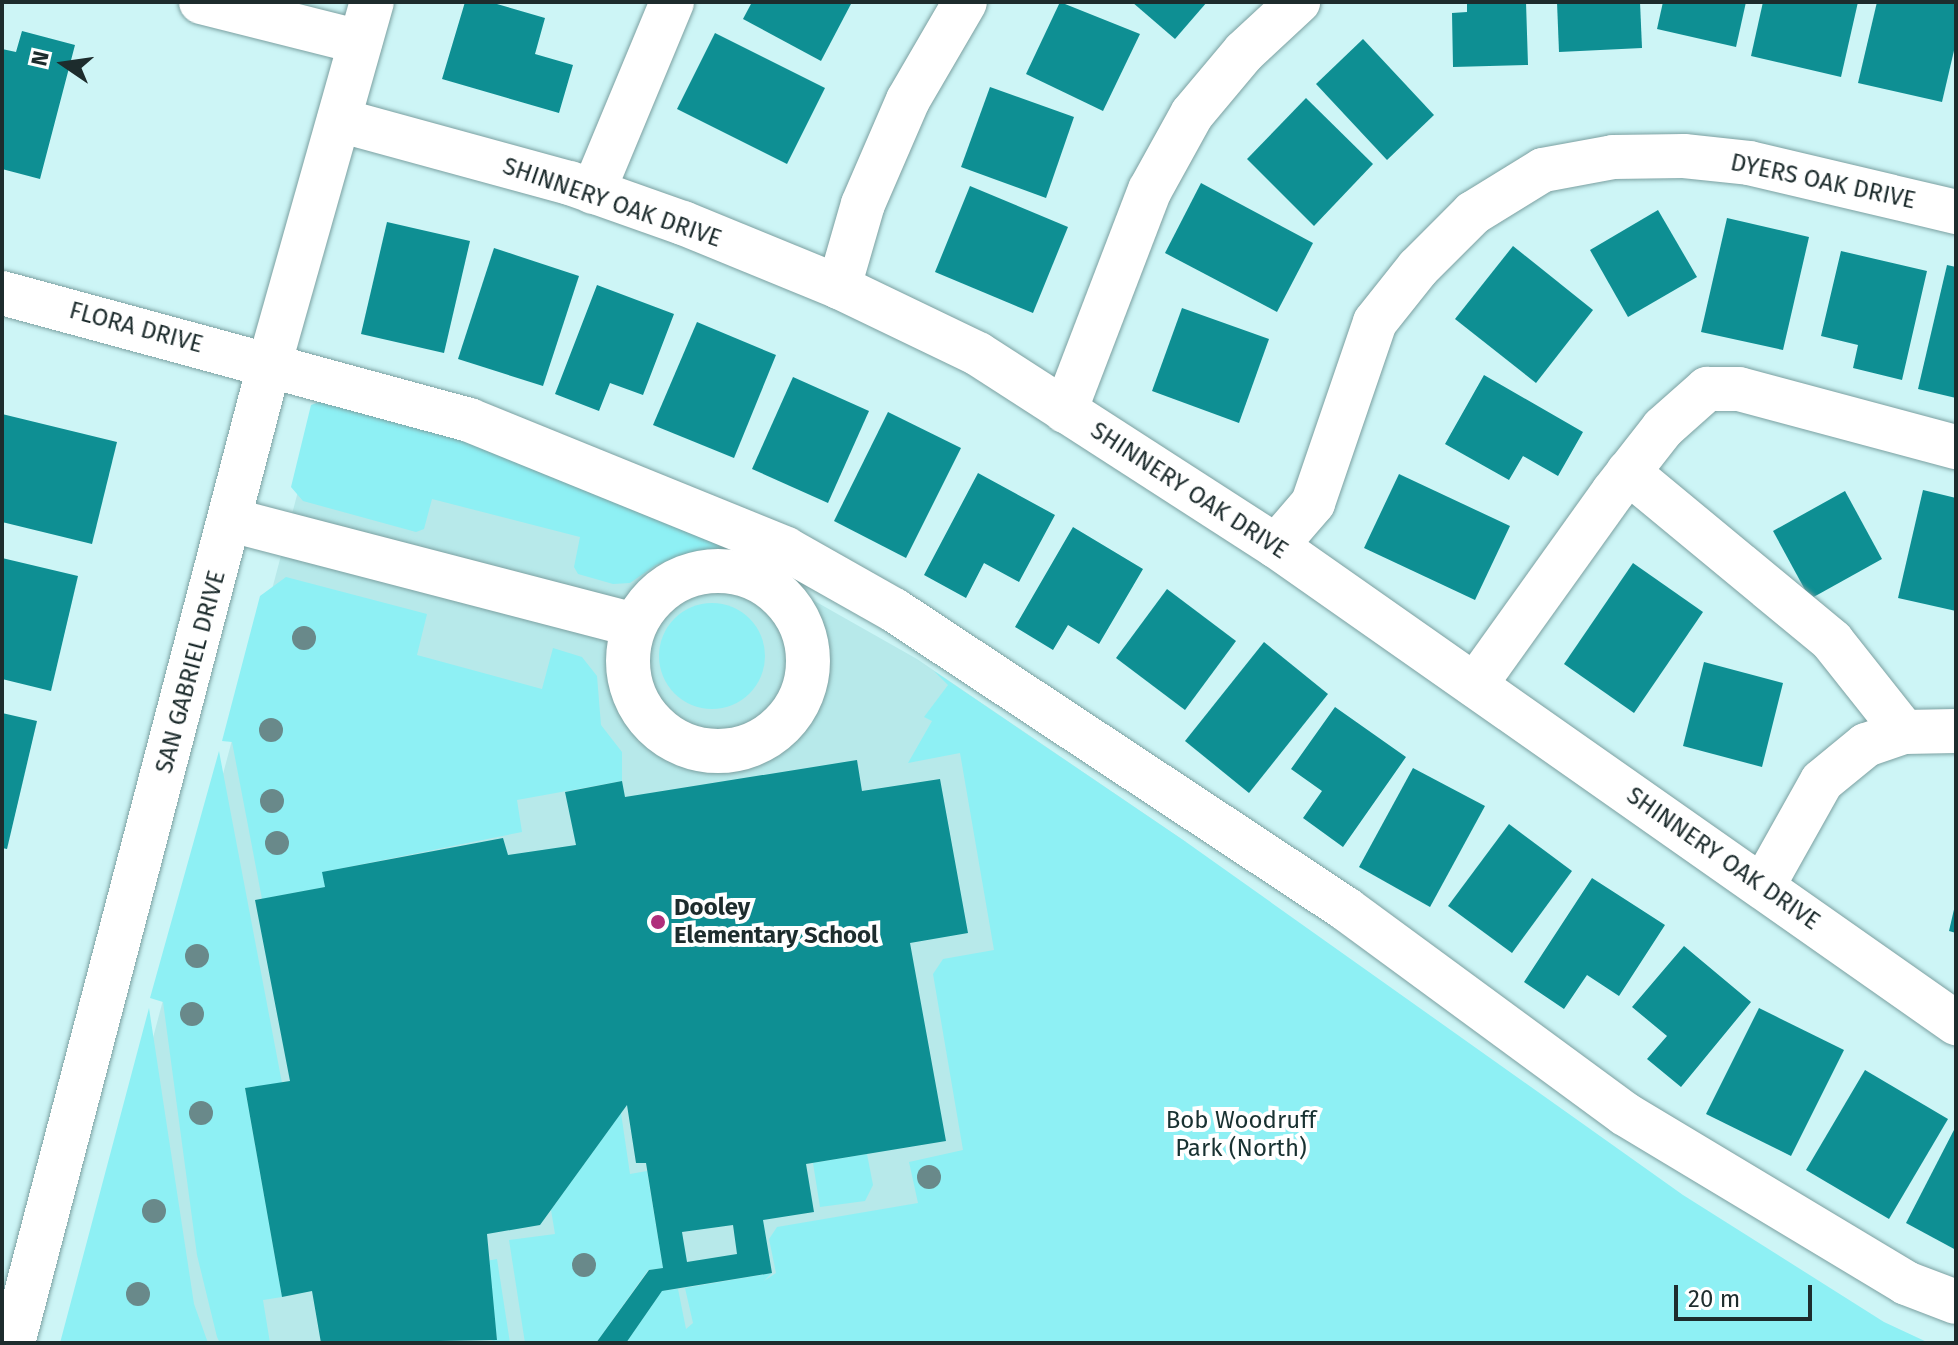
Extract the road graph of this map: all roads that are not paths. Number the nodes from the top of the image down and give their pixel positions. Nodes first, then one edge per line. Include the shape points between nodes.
1 (201, 2) edge
2 (672, 2) edge
3 (965, 2) edge
4 (1298, 2) edge
5 (366, 22) edge
6 (339, 120) junction
7 (593, 192) junction
8 (1956, 212) edge
9 (839, 287) junction
10 (2, 293) edge
11 (270, 362) junction
12 (1065, 411) junction
13 (1956, 447) edge
14 (1628, 472) junction
15 (231, 520) junction
16 (1276, 546) junction
17 (634, 625) junction
18 (1475, 685) junction
19 (1956, 731) edge
20 (1904, 732) junction
21 (1763, 886) junction
22 (1956, 1023) edge
23 (1956, 1302) edge
24 (13, 1343) edge

1 - 5 street
2 - 7 street
3 - 9 street via 908,100 863,204
4 - 12 street via 1244,52 1185,126 1150,190
5 - 6 street, SAN GABRIEL DRIVE
6 - 7 street, SHINNERY OAK DRIVE
6 - 11 street, SAN GABRIEL DRIVE
7 - 9 street, SHINNERY OAK DRIVE
8 - 16 street, DYERS OAK DRIVE via 1749,163 1684,156 1613,157 1543,170 1473,213 1418,268 1375,322 1313,503
9 - 12 street, SHINNERY OAK DRIVE via 978,354
10 - 11 street, FLORA DRIVE
11 - 15 street, SAN GABRIEL DRIVE
11 - 23 street, FLORA DRIVE via 469,420 786,549 894,610 1346,909 1625,1114 1906,1283
12 - 16 street, SHINNERY OAK DRIVE
13 - 14 street via 1739,389 1707,389 1663,428
14 - 18 street
14 - 20 street via 1832,641
15 - 17 street
15 - 24 street, SAN GABRIEL DRIVE
16 - 18 street, SHINNERY OAK DRIVE
17 - 17 street via 627,667 641,709 672,740 713,752 756,744 790,716 807,676 804,632 782,595 744,573 701,571 661,589
18 - 21 street, SHINNERY OAK DRIVE
19 - 20 street
20 - 21 street via 1866,745 1822,781
21 - 22 street, SHINNERY OAK DRIVE

